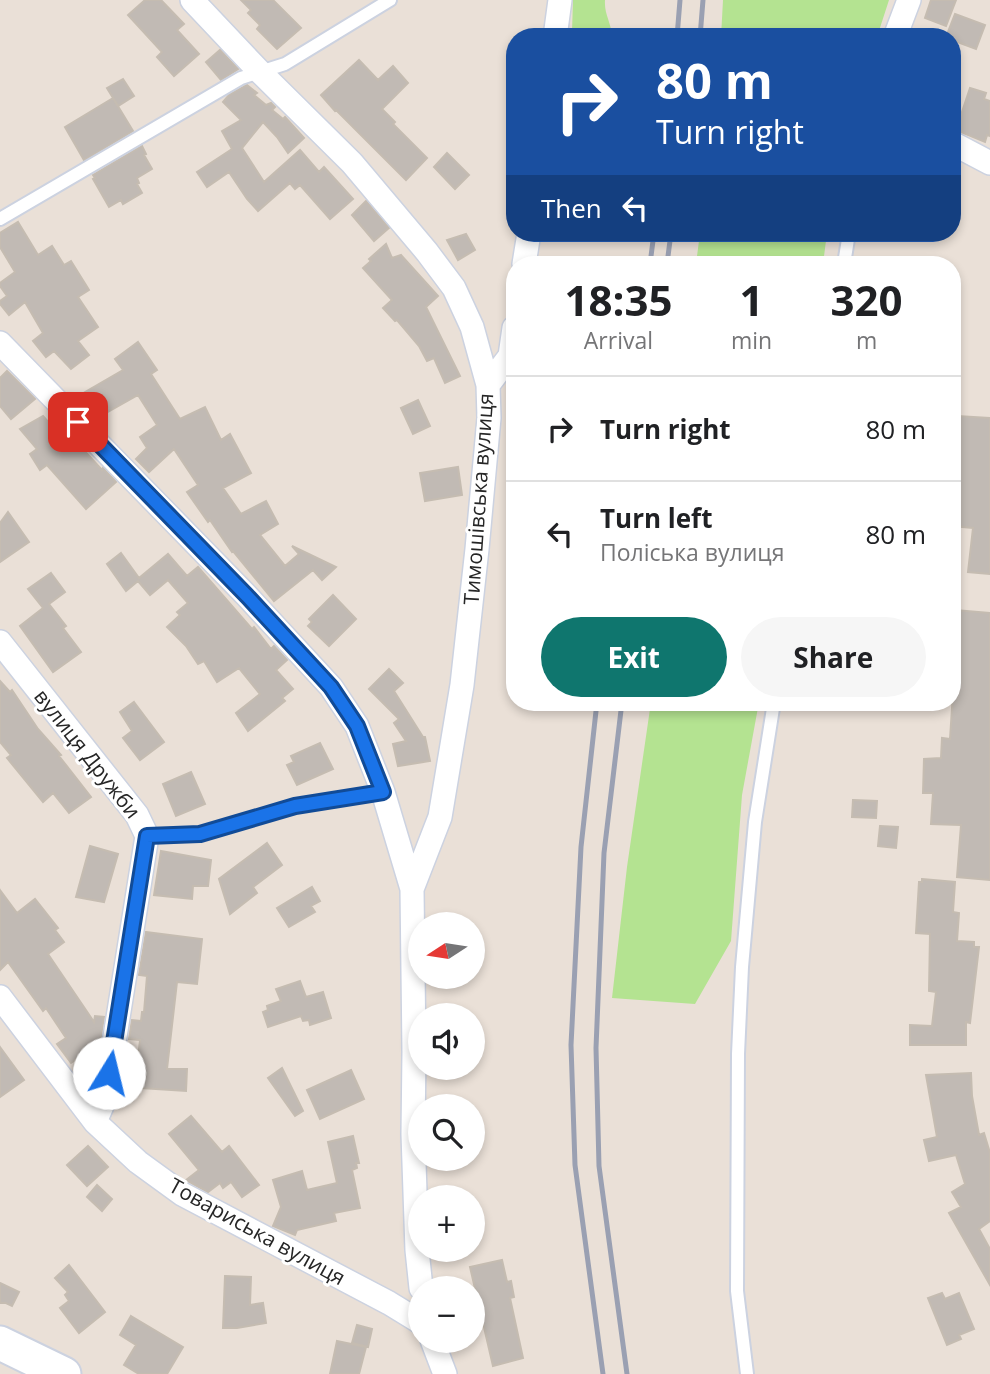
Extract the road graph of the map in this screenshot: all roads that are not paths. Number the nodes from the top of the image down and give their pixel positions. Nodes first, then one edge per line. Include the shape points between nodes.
1 (192, 0) edge
2 (390, 0) edge
3 (560, 0) edge
4 (909, 0) edge
5 (556, 28) edge
6 (898, 28) edge
7 (260, 72) junction
8 (961, 148) edge
9 (990, 163) edge
10 (0, 219) edge
11 (0, 343) edge
12 (506, 361) edge
13 (488, 385) junction
14 (0, 642) edge
15 (774, 711) edge
16 (383, 792) junction
17 (147, 836) junction
18 (412, 889) junction
19 (0, 997) edge
20 (95, 1122) junction
21 (420, 1276) edge
22 (408, 1315) edge
23 (0, 1343) edge
24 (437, 1353) edge
25 (64, 1374) edge
26 (445, 1374) edge
27 (747, 1374) edge

1 - 7 street, Тимошівська вулиця
2 - 7 lane via 285,64
3 - 5 street
4 - 6 street
7 - 10 lane via 241,78
7 - 13 street, Тимошівська вулиця via 352,163 454,288 472,327
8 - 9 street
11 - 16 street via 331,687 357,726
12 - 13 street
13 - 18 street, Тимошівська вулиця via 488,431 462,685 440,817
14 - 17 street, вулиця Дружби via 137,816
15 - 27 lane via 755,822 740,1017 737,1291
16 - 17 lane via 295,806 200,834
16 - 18 street
17 - 20 street, вулиця Дружби via 105,1099
18 - 21 street via 413,1134
19 - 20 street, Товариська вулиця
20 - 22 street, Товариська вулиця via 182,1195
23 - 25 street
24 - 26 street

